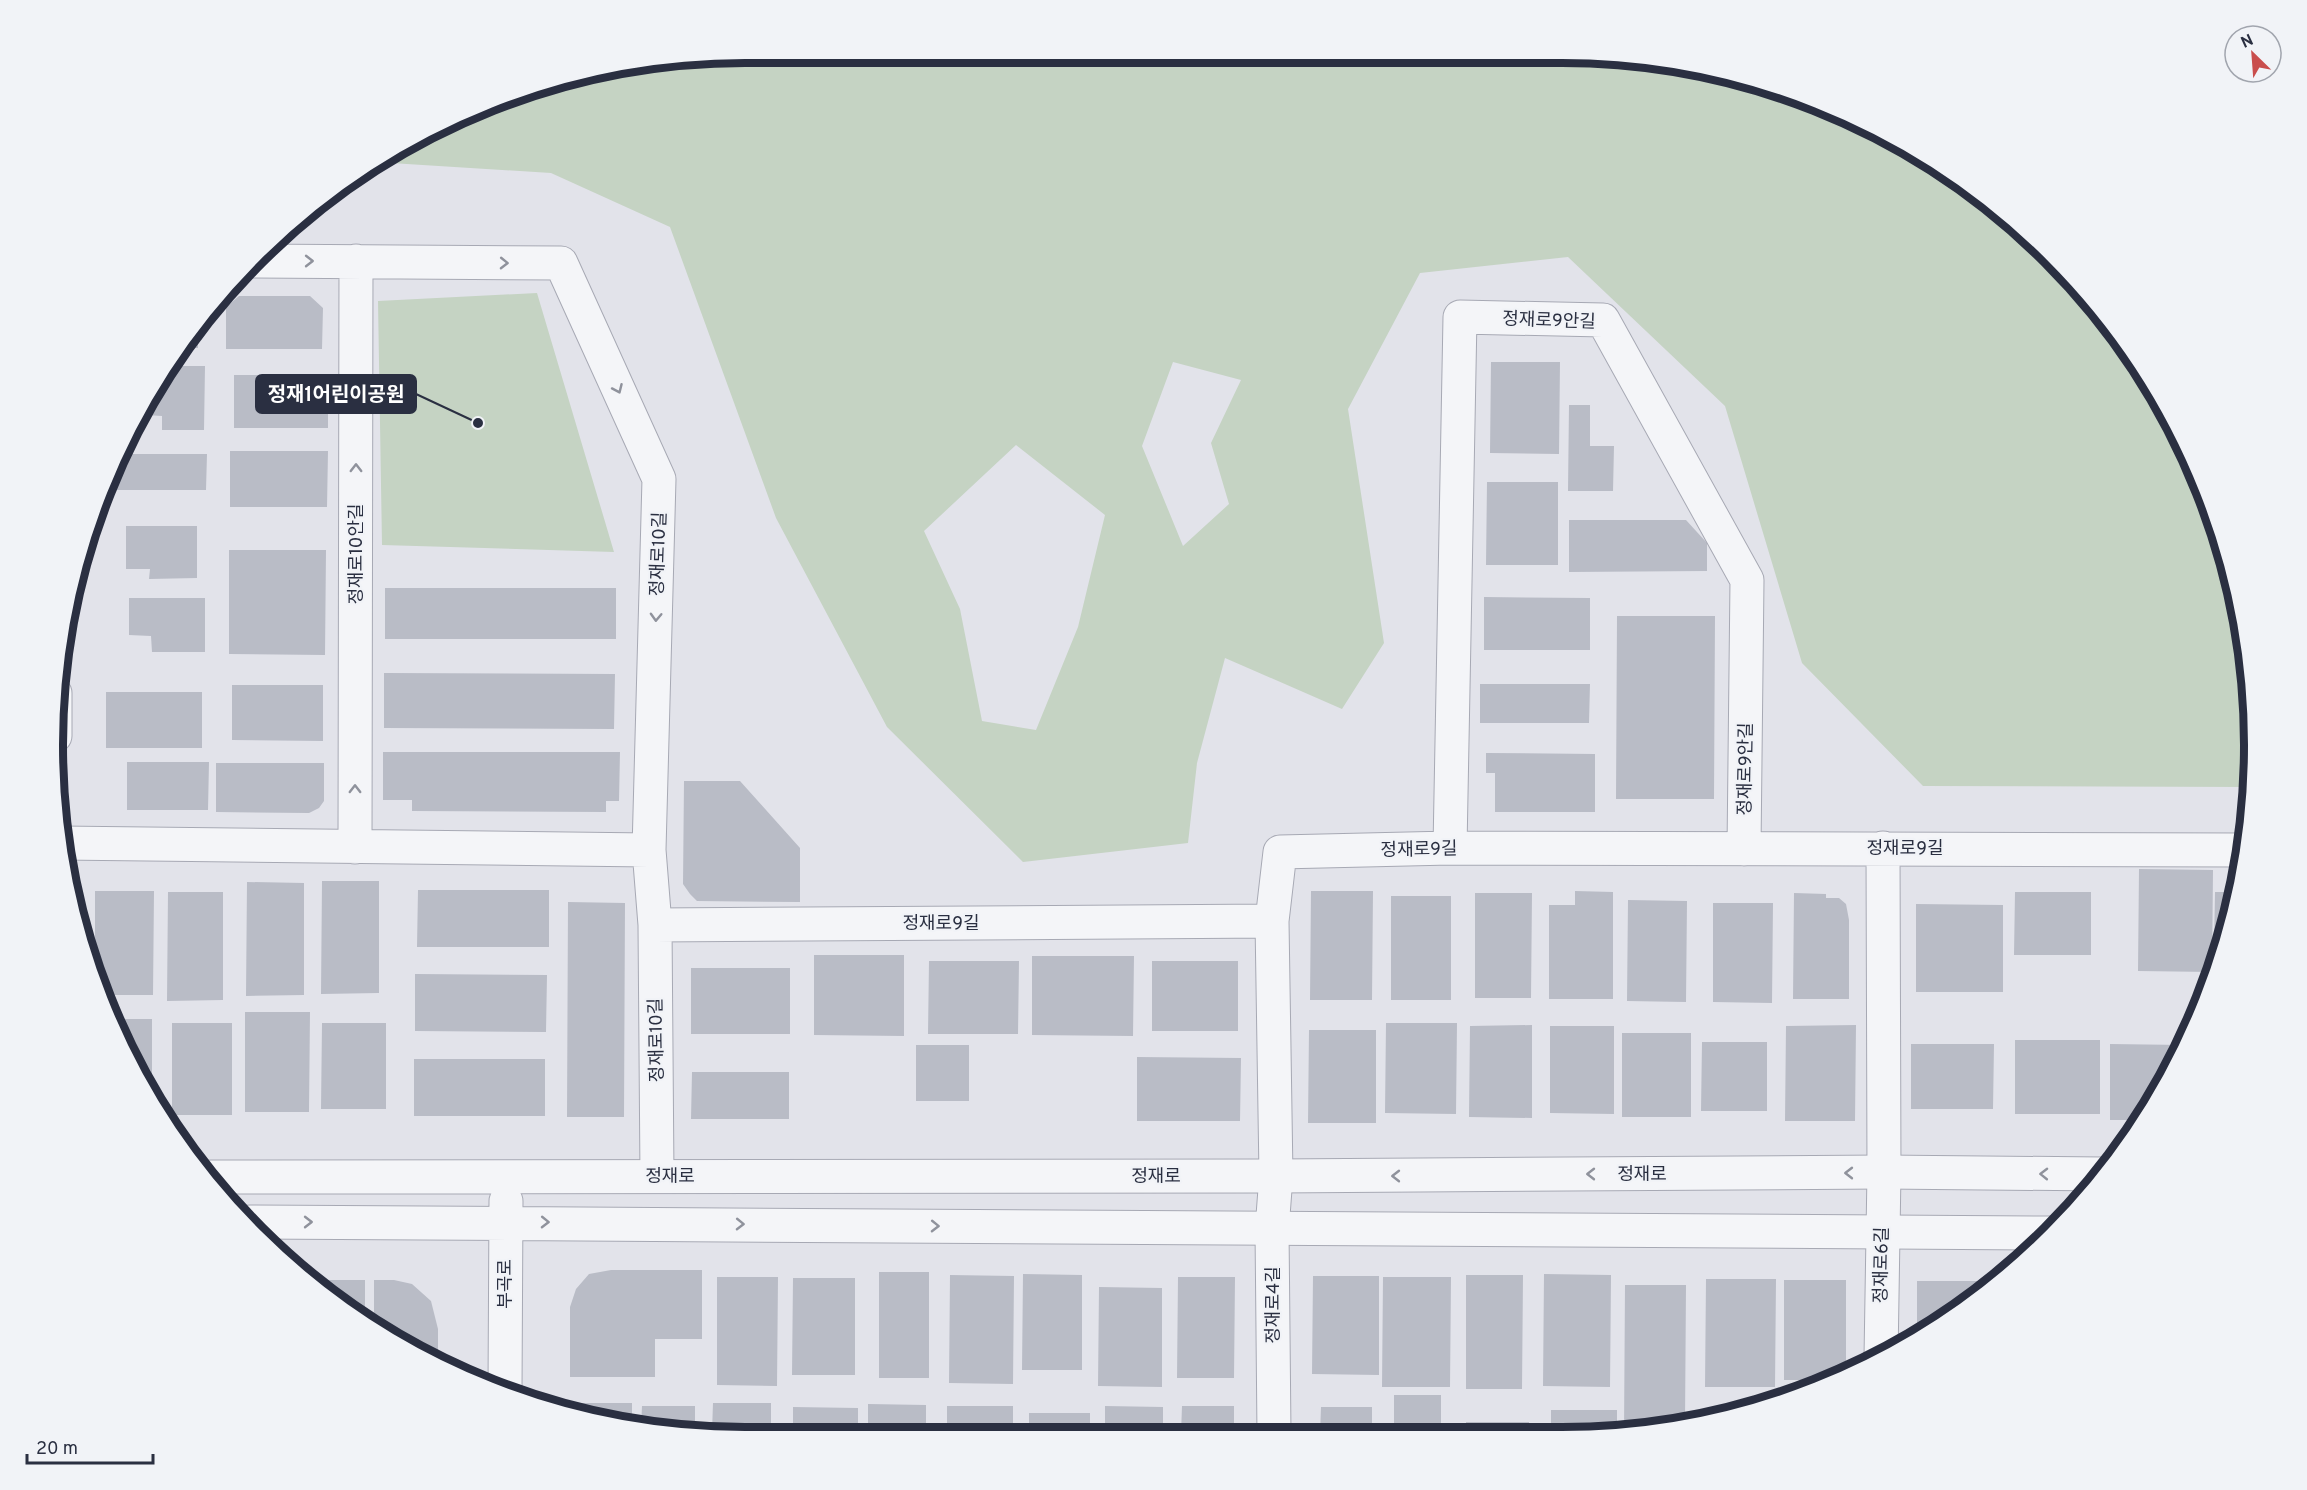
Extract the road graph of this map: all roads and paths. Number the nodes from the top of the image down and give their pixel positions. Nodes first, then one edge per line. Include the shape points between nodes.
1 (265, 261) edge
2 (356, 261) junction
3 (70, 843) edge
4 (355, 847) junction
5 (1450, 848) junction
6 (1883, 848) junction
7 (649, 849) junction
8 (1744, 849) junction
9 (2235, 850) edge
10 (1272, 921) junction
11 (655, 925) junction
12 (1884, 1172) junction
13 (2092, 1174) edge
14 (507, 1176) junction
15 (657, 1176) junction
16 (1276, 1176) junction
17 (218, 1177) edge
18 (506, 1221) junction
19 (258, 1222) edge
20 (1272, 1229) junction
21 (1881, 1231) junction
22 (2038, 1233) edge
23 (1881, 1348) edge
24 (504, 1383) edge
25 (1274, 1427) edge

1 -> 2 street, 정재로10길
4 -> 2 street, 정재로10안길
2 -> 7 street, 정재로10길 via 561,263 660,479
3 - 4 street
4 - 7 street
5 - 8 street, 정재로9길
5 - 8 street, 정재로9안길 via 1460,317 1603,320 1747,580
5 - 10 street, 정재로9길 via 1280,852
6 - 8 street, 정재로9길
6 - 9 street, 정재로9길
6 - 12 street, 정재로6길
7 - 11 street, 정재로10길
10 - 11 street, 정재로9길
10 - 16 street, 정재로4길
11 - 15 street, 정재로10길
13 -> 12 street, 정재로
12 -> 16 street, 정재로
12 - 21 street, 정재로6길
14 - 15 street, 정재로
14 - 17 street, 정재로
14 - 18 street, 부곡로
15 - 16 street, 정재로
16 - 20 street, 정재로4길
19 -> 18 street
18 -> 20 street
18 - 24 street, 부곡로
20 - 21 street
20 - 25 street, 정재로4길
21 - 22 street
21 - 23 street, 정재로6길

